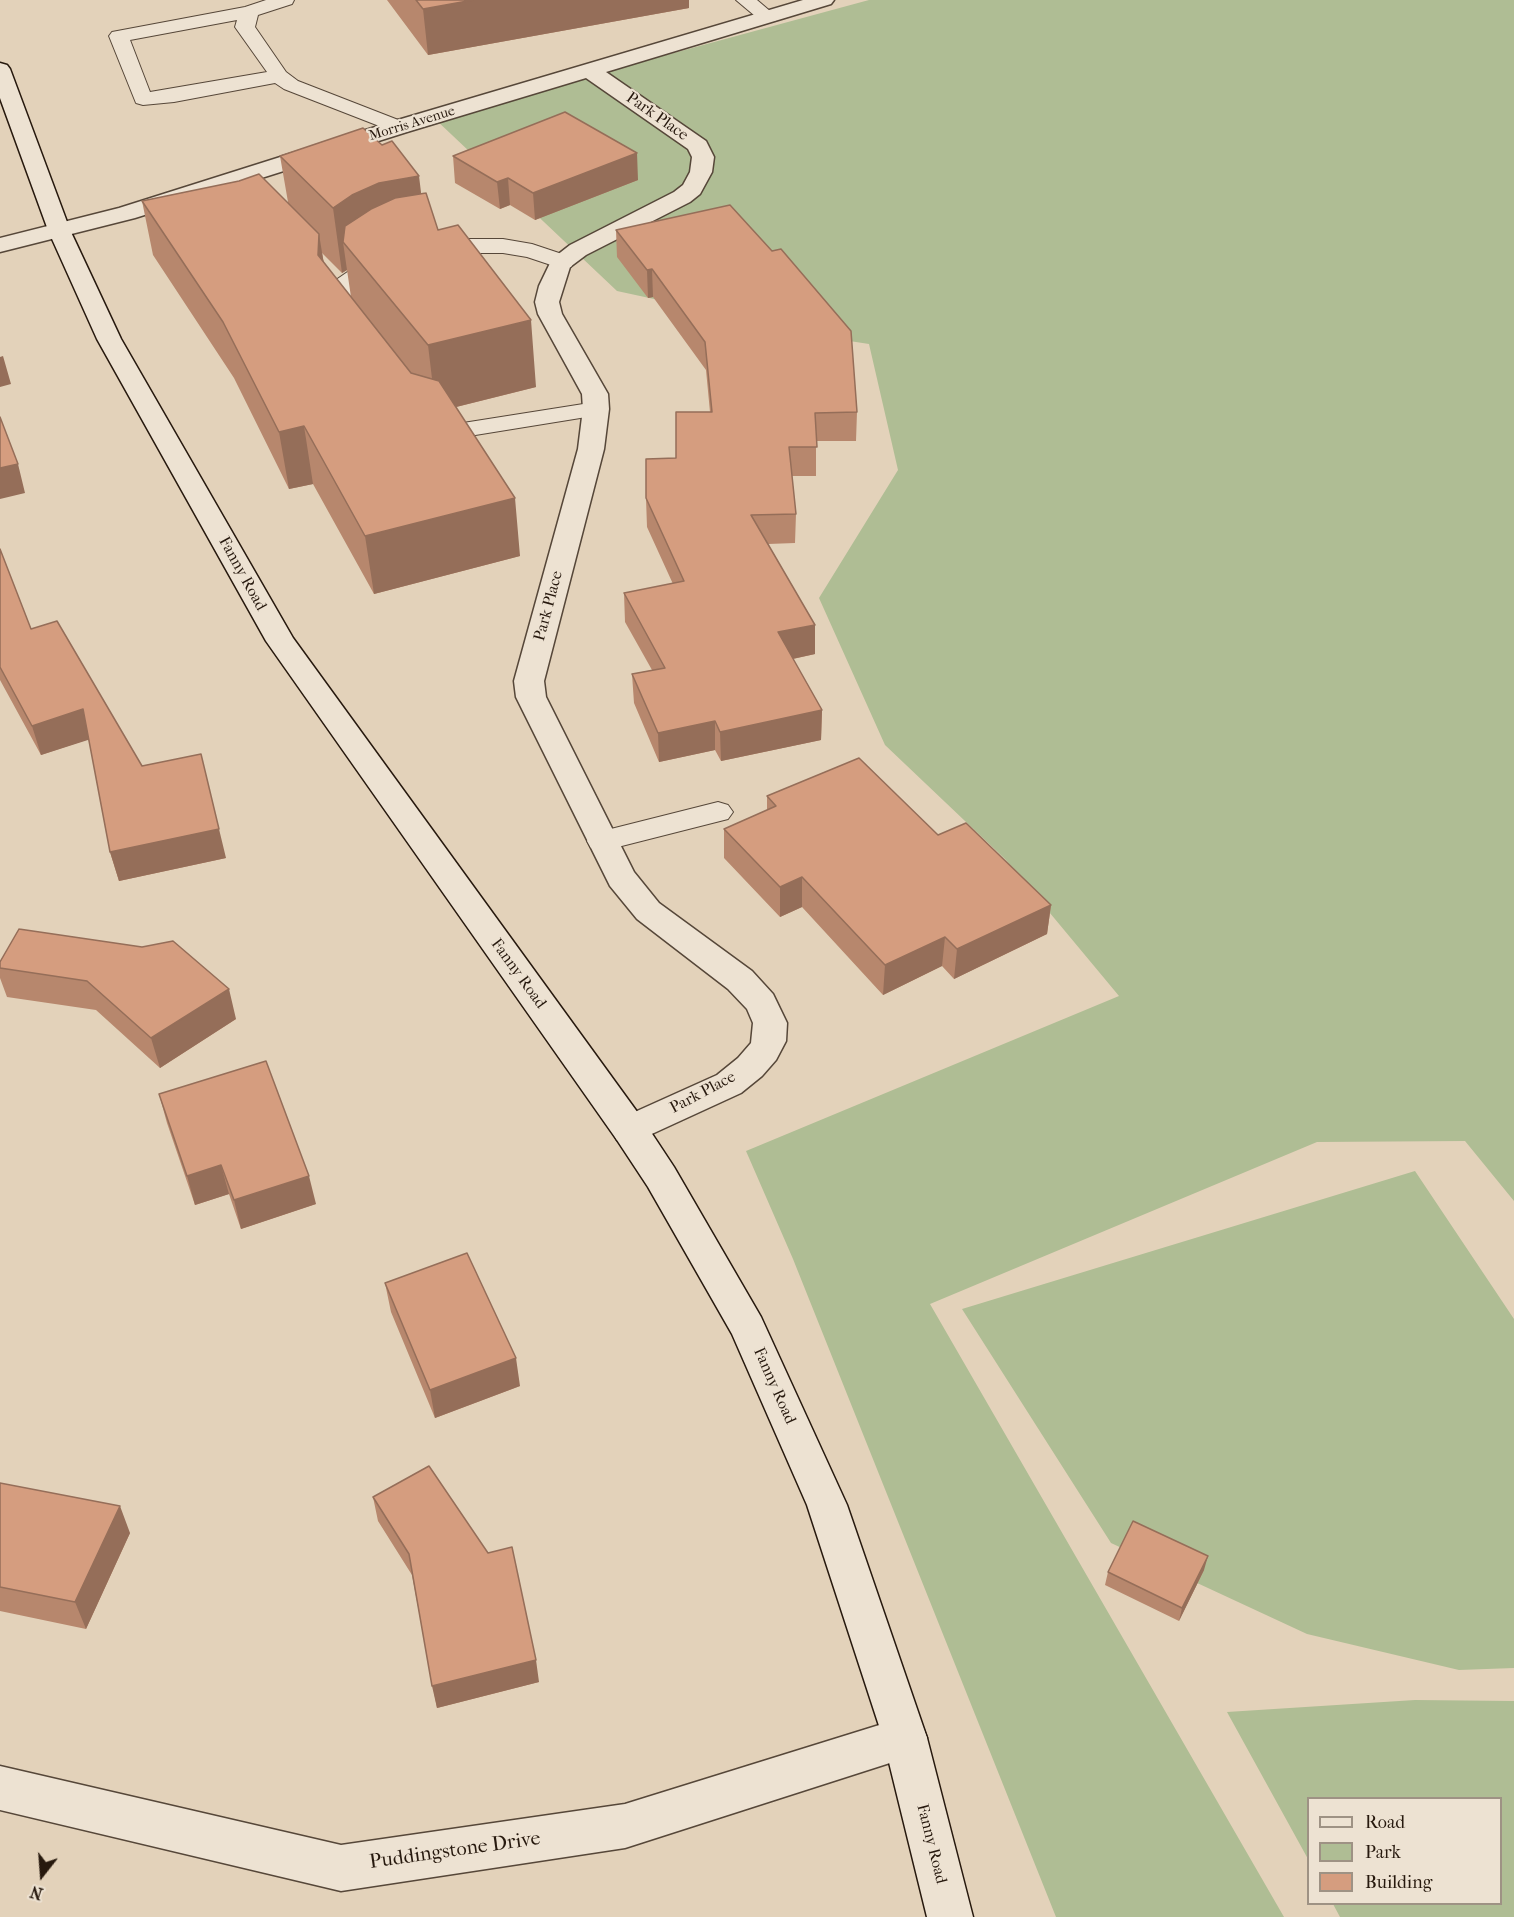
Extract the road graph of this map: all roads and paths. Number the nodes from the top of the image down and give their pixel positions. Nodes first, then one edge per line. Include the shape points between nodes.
1 (285, 0) edge
2 (745, 0) edge
3 (824, 0) edge
4 (249, 12) junction
5 (768, 17) junction
6 (0, 69) edge
7 (589, 70) junction
8 (279, 75) junction
9 (399, 127) junction
10 (59, 230) junction
11 (0, 245) edge
12 (563, 262) junction
13 (367, 344) edge
14 (415, 405) edge
15 (597, 410) junction
16 (718, 812) dead end
17 (602, 841) junction
18 (630, 1130) junction
19 (905, 1738) junction
20 (0, 1788) edge
21 (950, 1917) edge

1 - 4 lane
2 - 5 lane
3 - 5 street, Morris Avenue
4 - 8 lane via 245,27
4 - 8 lane via 119,36 143,99
5 - 7 street, Morris Avenue
6 - 10 street, Fanny Road
7 - 9 street, Morris Avenue
7 - 12 street, Park Place via 688,136 703,157 701,172 692,189 682,197 598,239
8 - 9 lane via 291,85
9 - 10 street, Morris Avenue via 127,213
10 - 11 street, Morris Avenue
10 - 18 street, Fanny Road via 109,339 280,640
12 - 13 lane via 503,246 448,246 396,255 333,279 339,309
12 - 15 street, Park Place via 547,302 595,394
14 - 15 lane via 429,423 463,430
15 - 17 street, Park Place via 591,449 529,681 531,697
16 - 17 lane
17 - 18 street, Park Place via 621,878 648,911 740,980 761,1003 770,1023 764,1050 729,1084
18 - 19 street, Fanny Road via 748,1328 827,1504
19 - 20 street, Puddingstone Drive via 625,1826 341,1868
19 - 21 street, Fanny Road

